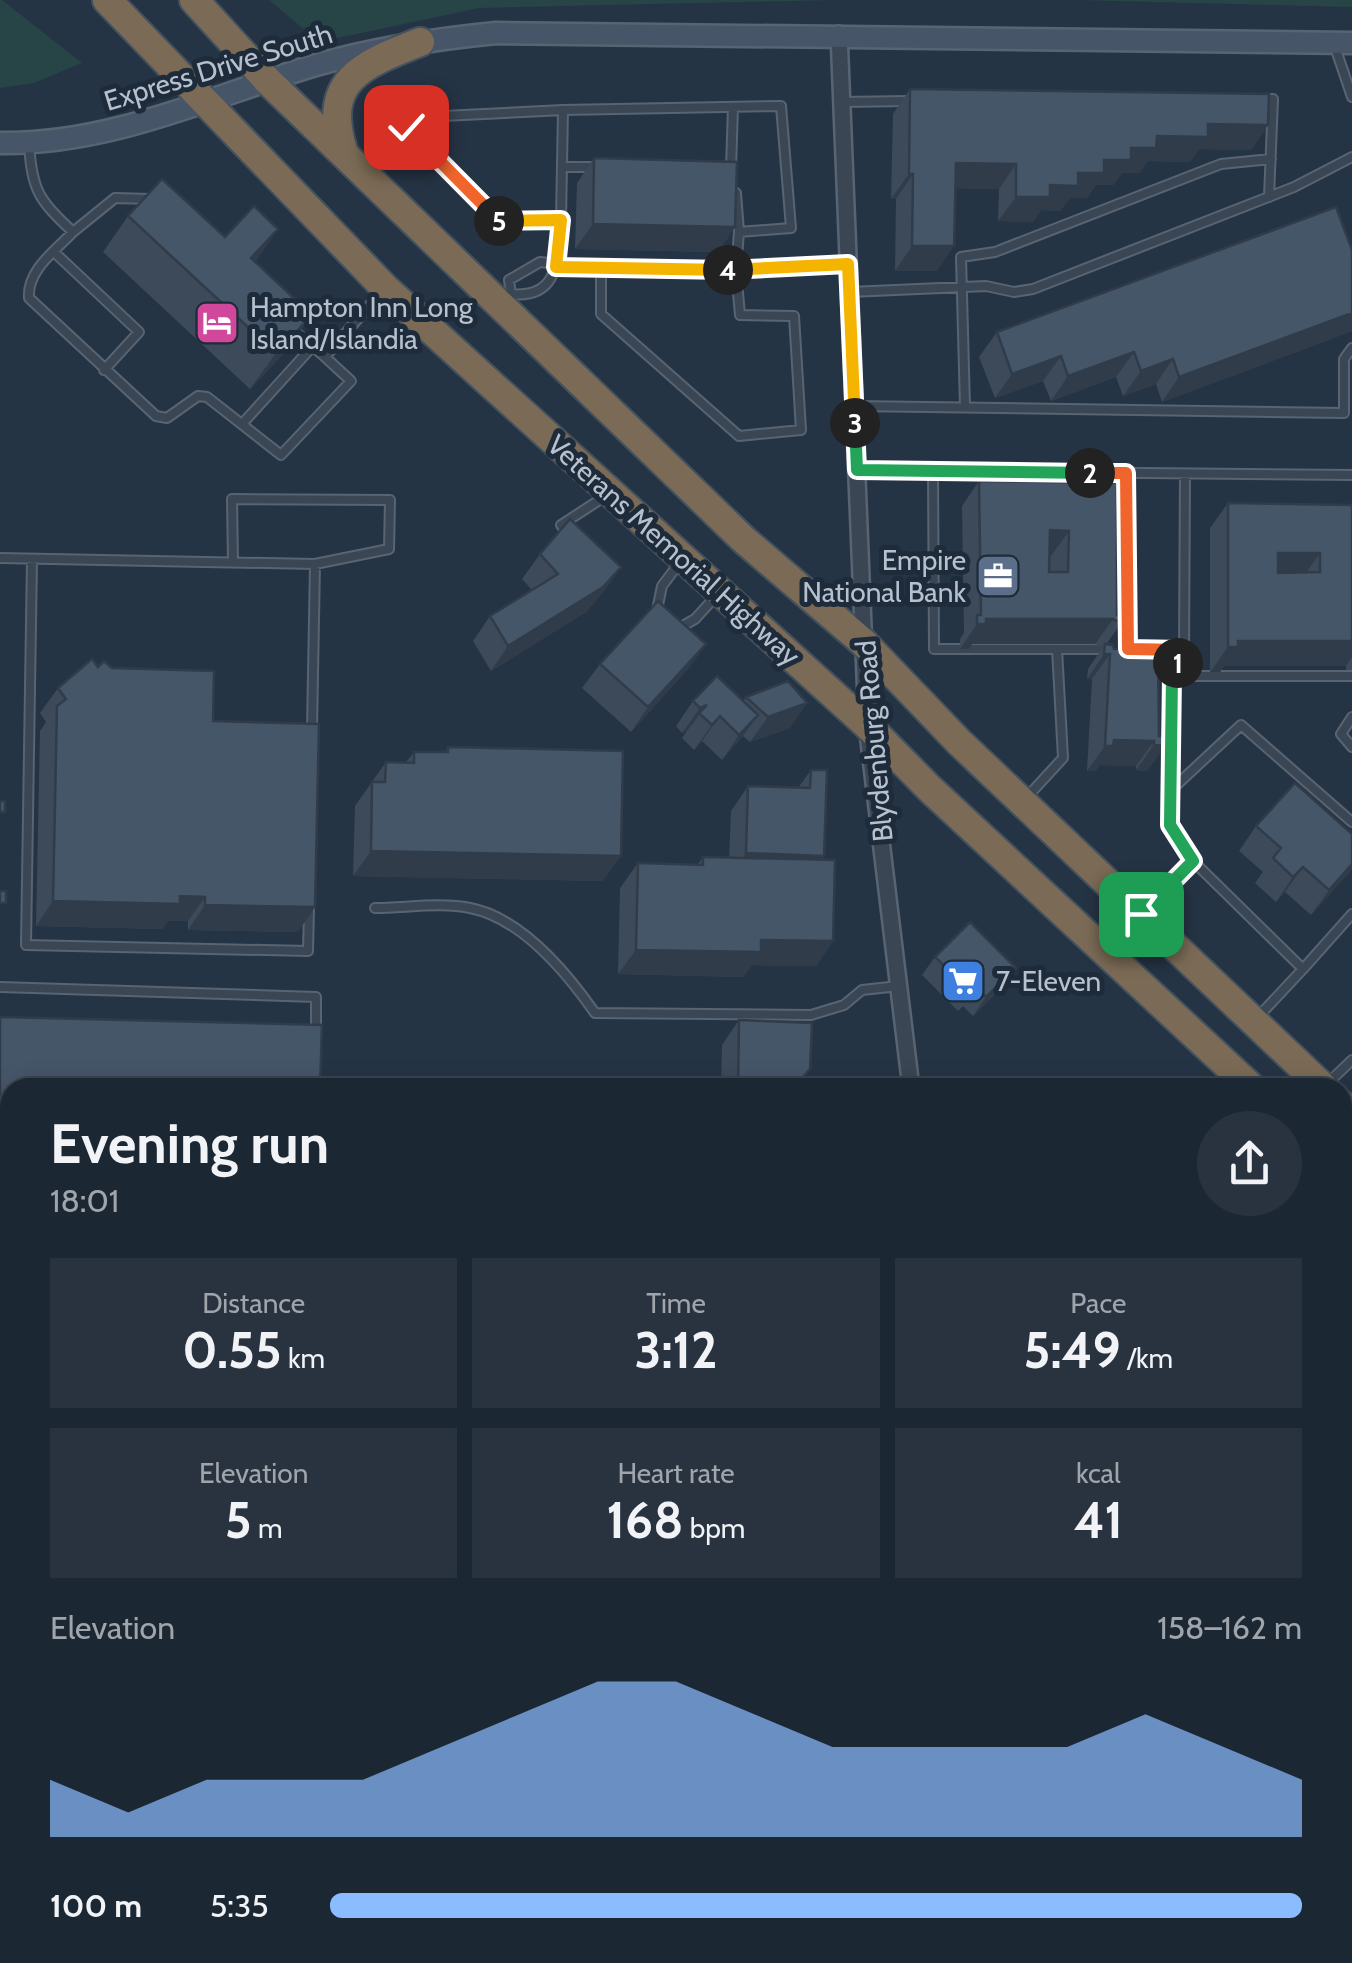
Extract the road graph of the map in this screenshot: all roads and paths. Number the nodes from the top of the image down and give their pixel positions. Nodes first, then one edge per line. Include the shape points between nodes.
1 (106, 0) edge
2 (194, 0) edge
3 (839, 34) junction
4 (420, 42) junction
5 (1342, 43) edge
6 (268, 80) junction
7 (1352, 97) edge
8 (1254, 99) edge
9 (920, 101) edge
10 (842, 102) junction
11 (204, 105) junction
12 (733, 107) junction
13 (563, 110) junction
14 (0, 143) edge
15 (30, 144) junction
16 (345, 154) junction
17 (1352, 157) edge
18 (1271, 160) junction
19 (562, 167) junction
20 (600, 167) edge
21 (715, 168) edge
22 (734, 169) junction
23 (1269, 197) junction
24 (162, 206) edge
25 (561, 220) junction
26 (73, 232) junction
27 (738, 232) junction
28 (54, 252) junction
29 (848, 264) junction
30 (556, 267) junction
31 (601, 270) junction
32 (736, 270) junction
33 (960, 287) junction
34 (384, 288) junction
35 (850, 292) junction
36 (505, 299) junction
37 (284, 322) edge
38 (312, 347) junction
39 (1352, 348) edge
40 (324, 357) junction
41 (104, 370) junction
42 (854, 406) junction
43 (965, 407) junction
44 (242, 424) junction
45 (857, 470) junction
46 (933, 472) junction
47 (1126, 473) junction
48 (1185, 475) junction
49 (1352, 475) edge
50 (611, 493) junction
51 (574, 543) edge
52 (0, 558) edge
53 (683, 558) junction
54 (32, 559) junction
55 (233, 562) junction
56 (315, 564) junction
57 (720, 592) junction
58 (864, 643) junction
59 (1128, 649) junction
60 (1057, 650) junction
61 (1184, 650) junction
62 (1172, 676) junction
63 (1352, 676) edge
64 (1352, 717) edge
65 (867, 725) junction
66 (312, 734) edge
67 (1352, 746) edge
68 (1170, 790) junction
69 (1023, 802) junction
70 (1352, 822) edge
71 (1193, 861) junction
72 (309, 892) edge
73 (375, 908) dead end
74 (1141, 914) junction
75 (1352, 914) edge
76 (1303, 969) junction
77 (899, 986) junction
78 (0, 987) edge
79 (1254, 1021) junction
80 (316, 1037) edge
81 (1352, 1060) edge
82 (910, 1078) edge
83 (1241, 1078) edge
84 (1314, 1078) edge
85 (1333, 1078) edge

1 - 11 highway, Veterans Memorial Highway
2 - 6 highway, Veterans Memorial Highway
3 - 4 main road, Express Drive South via 529,31
3 - 5 main road, Express Drive South
3 - 10 street, Blydenburg Road
4 - 6 main road, Express Drive South
4 - 16 highway via 364,66 341,91 336,124
5 - 7 lane
6 - 11 main road, Express Drive South
6 - 16 highway, Veterans Memorial Highway
8 - 18 lane via 1273,98
9 - 10 lane
10 - 29 street, Blydenburg Road
11 - 15 main road, Express Drive South
11 - 34 highway, Veterans Memorial Highway
12 - 13 lane
12 - 22 lane
12 - 27 lane via 780,106 792,228
13 - 19 lane
13 - 25 lane via 402,118 498,221
14 - 15 main road, Express Drive South
15 - 26 lane via 40,201
16 - 36 highway, Veterans Memorial Highway
17 - 23 lane
18 - 23 lane
18 - 33 lane via 1221,164 995,252 961,257
19 - 20 lane
19 - 25 lane
21 - 22 lane
22 - 27 lane
23 - 33 lane via 1032,289
24 - 26 lane via 134,195 115,198
25 - 30 lane
26 - 28 lane
27 - 32 lane
28 - 41 lane via 28,284 30,298
28 - 41 lane via 140,332
29 - 32 lane
29 - 35 street, Blydenburg Road
30 - 31 lane
30 - 36 lane via 551,282 528,296
30 - 36 lane via 540,262 509,280
31 - 32 lane
31 - 32 lane via 600,314 739,436 801,430 794,316 740,315
33 - 35 lane
33 - 43 lane
34 - 40 lane
34 - 50 highway, Veterans Memorial Highway
35 - 42 street, Blydenburg Road
36 - 58 highway, Veterans Memorial Highway via 743,539
37 - 38 lane
38 - 40 lane
38 - 44 lane
39 - 43 lane via 1344,359 1344,413
40 - 44 lane via 351,381 288,452 273,451
41 - 44 lane via 156,416 166,418 207,396
42 - 43 lane
42 - 45 street, Blydenburg Road
45 - 46 lane
45 - 58 street, Blydenburg Road
46 - 47 lane
46 - 60 lane via 934,649
47 - 48 lane
47 - 59 lane
48 - 49 lane
48 - 61 lane
50 - 51 lane via 562,525
50 - 53 highway, Veterans Memorial Highway
52 - 54 lane
53 - 57 highway, Veterans Memorial Highway
53 - 57 lane via 655,608 677,628 696,619
54 - 55 lane
54 - 72 lane via 26,946 308,951
55 - 56 lane
55 - 56 lane via 232,498 390,500 389,549
56 - 66 lane
57 - 65 highway, Veterans Memorial Highway
58 - 65 street, Blydenburg Road
58 - 69 highway, Veterans Memorial Highway
59 - 60 lane
59 - 61 lane
60 - 69 lane via 1063,758
61 - 62 lane
62 - 63 lane
62 - 68 lane
64 - 67 lane via 1341,734
65 - 77 street, Blydenburg Road
65 - 83 highway, Veterans Memorial Highway
68 - 70 lane via 1242,725
68 - 71 lane via 1170,825
69 - 74 highway, Veterans Memorial Highway
71 - 74 lane
71 - 76 lane
73 - 77 lane via 471,908 508,924 567,973 595,1014 811,1015 844,1005 862,990
74 - 79 highway, Veterans Memorial Highway
75 - 76 lane
76 - 79 lane
77 - 82 street, Blydenburg Road
78 - 80 lane via 316,996
79 - 84 highway, Veterans Memorial Highway
81 - 85 lane

